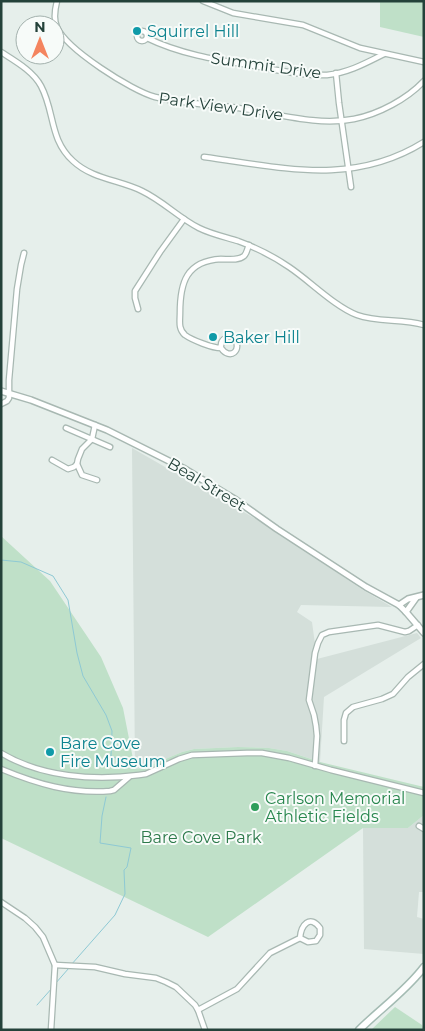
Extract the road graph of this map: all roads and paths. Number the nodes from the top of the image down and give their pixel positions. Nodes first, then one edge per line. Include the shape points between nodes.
1 (57, 1) edge
2 (203, 1) edge
3 (147, 38) dead end
4 (1, 52) edge
5 (384, 54) junction
6 (424, 62) edge
7 (336, 73) junction
8 (424, 81) edge
9 (342, 120) junction
10 (424, 142) edge
11 (204, 156) dead end
12 (348, 169) junction
13 (350, 187) dead end
14 (184, 219) junction
15 (249, 245) junction
16 (24, 253) dead end
17 (138, 309) dead end
18 (424, 325) edge
19 (221, 348) dead end
20 (1, 391) edge
21 (9, 393) junction
22 (1, 404) edge
23 (95, 425) junction
24 (66, 428) dead end
25 (92, 439) junction
26 (110, 447) dead end
27 (52, 460) dead end
28 (77, 464) junction
29 (97, 480) dead end
30 (424, 595) edge
31 (417, 598) junction
32 (399, 605) junction
33 (406, 612) junction
34 (418, 625) junction
35 (424, 633) edge
36 (424, 664) edge
37 (344, 740) dead end
38 (1, 753) edge
39 (315, 766) junction
40 (1, 769) edge
41 (131, 776) junction
42 (424, 793) edge
43 (1, 902) edge
44 (300, 938) junction
45 (55, 966) junction
46 (424, 967) edge
47 (198, 1010) junction
48 (51, 1030) edge
49 (204, 1030) edge
50 (358, 1030) edge

1 - 9 street, Park View Drive via 55,18 64,37 96,65 137,91 155,97 312,120
2 - 5 street via 233,13 303,25
3 - 7 street, Summit Drive via 183,52 219,60 290,72
4 - 14 street via 37,79 47,100 56,136 73,162 93,174 142,191
5 - 6 street
5 - 7 street, Summit Drive via 355,69
7 - 9 street
8 - 9 street, Park View Drive via 381,110
9 - 12 street
10 - 12 street via 386,160
11 - 12 street via 288,170
12 - 13 street
14 - 15 street via 200,229
14 - 17 street via 135,291
15 - 18 street via 289,267 354,314
15 - 19 street via 242,257 212,260 198,266 187,276 182,288 180,326 183,333 214,348
16 - 21 street via 17,289
20 - 21 street, Beal Street
21 - 22 street via 7,401
21 - 23 street, Beal Street
23 - 25 street
23 - 32 street, Beal Street via 183,468
24 - 25 street
25 - 26 street
25 - 28 street via 80,454
27 - 28 street via 68,469
28 - 29 street via 82,475
30 - 31 street
31 - 32 street
31 - 33 street
32 - 33 street, Beal Street
33 - 34 street, Beal Street
34 - 35 street, Beal Street
34 - 39 street via 405,632 378,625 322,635 315,653 309,700 317,736
36 - 37 street via 393,694 353,707 344,720
38 - 41 street via 33,767 75,777
39 - 41 street via 270,754 205,754 188,756 146,774
39 - 42 street
40 - 41 street via 43,785 74,791 114,790
43 - 45 street via 35,927 43,937
44 - 44 street via 316,941 320,928 316,923 306,923
44 - 47 street via 270,952 237,989
45 - 47 street via 95,967 161,980 176,987
45 - 48 street
46 - 50 main road
47 - 49 street

